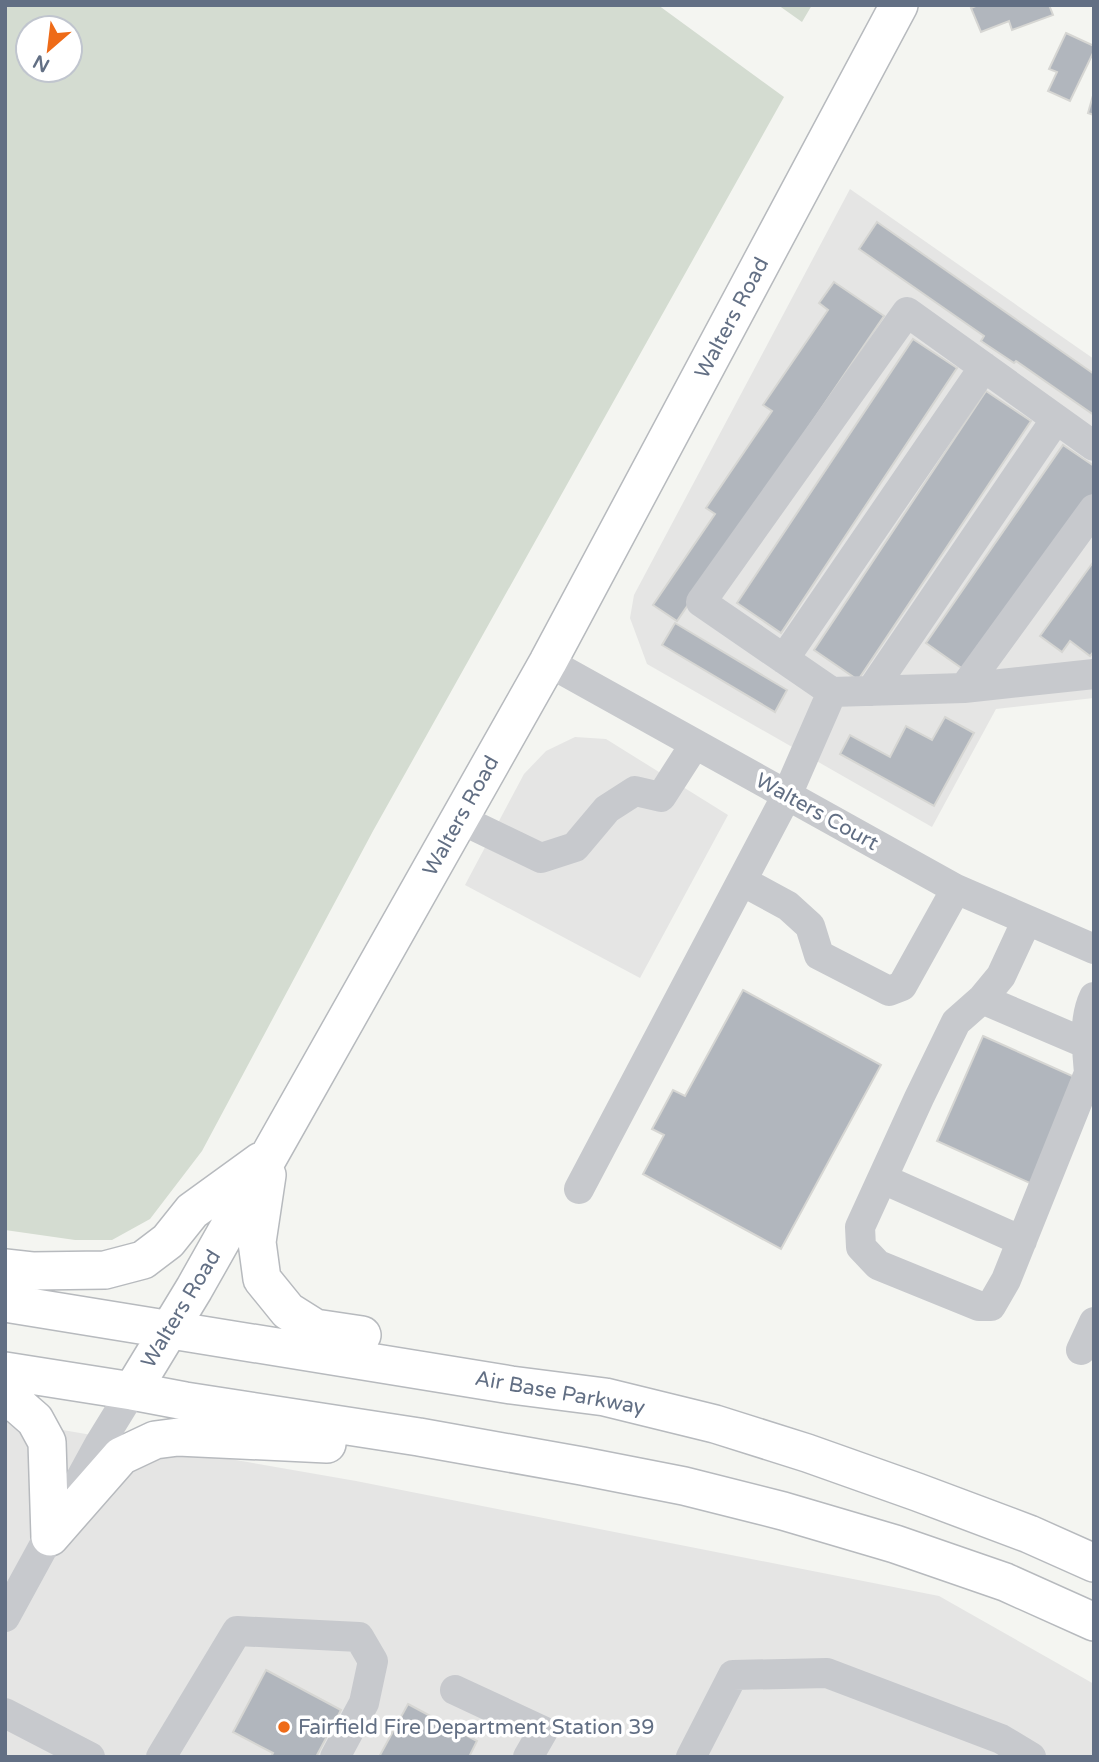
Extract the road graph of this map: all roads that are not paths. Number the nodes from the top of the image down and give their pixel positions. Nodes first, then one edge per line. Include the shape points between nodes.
1 (899, 5) edge
2 (984, 367) junction
3 (1056, 419) junction
4 (1094, 446) edge
5 (1094, 509) edge
6 (784, 659) junction
7 (548, 662) junction
8 (1094, 674) edge
9 (964, 688) junction
10 (871, 691) junction
11 (832, 692) junction
12 (695, 744) junction
13 (787, 795) junction
14 (460, 819) junction
15 (741, 881) junction
16 (956, 889) junction
17 (1027, 920) junction
18 (1093, 946) edge
19 (1094, 997) edge
20 (982, 999) junction
21 (1087, 1044) junction
22 (271, 1154) junction
23 (883, 1179) junction
24 (579, 1189) dead end
25 (1022, 1241) junction
26 (5, 1268) edge
27 (5, 1303) edge
28 (1094, 1322) edge
29 (169, 1329) junction
30 (1081, 1350) dead end
31 (5, 1371) edge
32 (132, 1391) junction
33 (605, 1397) junction
34 (5, 1398) edge
35 (419, 1437) junction
36 (50, 1536) junction
37 (1094, 1563) edge
38 (5, 1617) edge
39 (1094, 1622) edge
40 (455, 1690) dead end
41 (5, 1713) edge
42 (78, 1754) edge
43 (161, 1757) edge
44 (335, 1757) edge
45 (528, 1757) edge
46 (691, 1757) edge
47 (1031, 1757) edge

1 - 7 main road, Walters Road
2 - 3 street
2 - 6 street
2 - 6 street via 907,312 701,602
3 - 4 street
3 - 10 street
5 - 9 street
6 - 11 street
7 - 12 street, Walters Court
7 - 14 main road, Walters Road
8 - 9 street
9 - 10 street
10 - 11 street
11 - 13 street
12 - 13 street, Walters Court
12 - 14 street via 661,797 635,791 607,810 575,847 541,858
13 - 15 street
13 - 16 street, Walters Court
14 - 22 main road, Walters Road
15 - 16 street via 788,906 810,926 819,955 889,991 902,986
15 - 24 street
16 - 17 street, Walters Court
17 - 18 street, Walters Court
17 - 20 street via 1001,976
19 - 21 street via 1088,1013
20 - 21 street
20 - 23 street via 957,1022
21 - 25 street via 1089,1073
22 - 26 main road via 192,1211 167,1241 143,1260 105,1270
22 - 29 main road, Walters Road
22 - 33 main road via 257,1242 262,1279 288,1311 315,1328 537,1364
23 - 25 street
23 - 25 street via 860,1227 861,1247 878,1265 979,1306 991,1306
27 - 29 main road, Air Base Parkway
28 - 30 street
29 - 32 main road, Walters Road
29 - 33 main road, Air Base Parkway
31 - 32 main road
32 - 35 main road
32 - 36 street, Walters Road
33 - 37 main road, Air Base Parkway via 807,1453 1029,1534
34 - 36 main road via 35,1420 47,1442
35 - 36 main road via 338,1444 155,1440 121,1456
35 - 39 main road via 684,1486 783,1511 1005,1582
36 - 38 street, Walters Road
40 - 45 street via 543,1731
41 - 42 street
43 - 44 street via 237,1630 359,1637 373,1661 364,1703
46 - 47 street via 733,1675 827,1673 1001,1738

